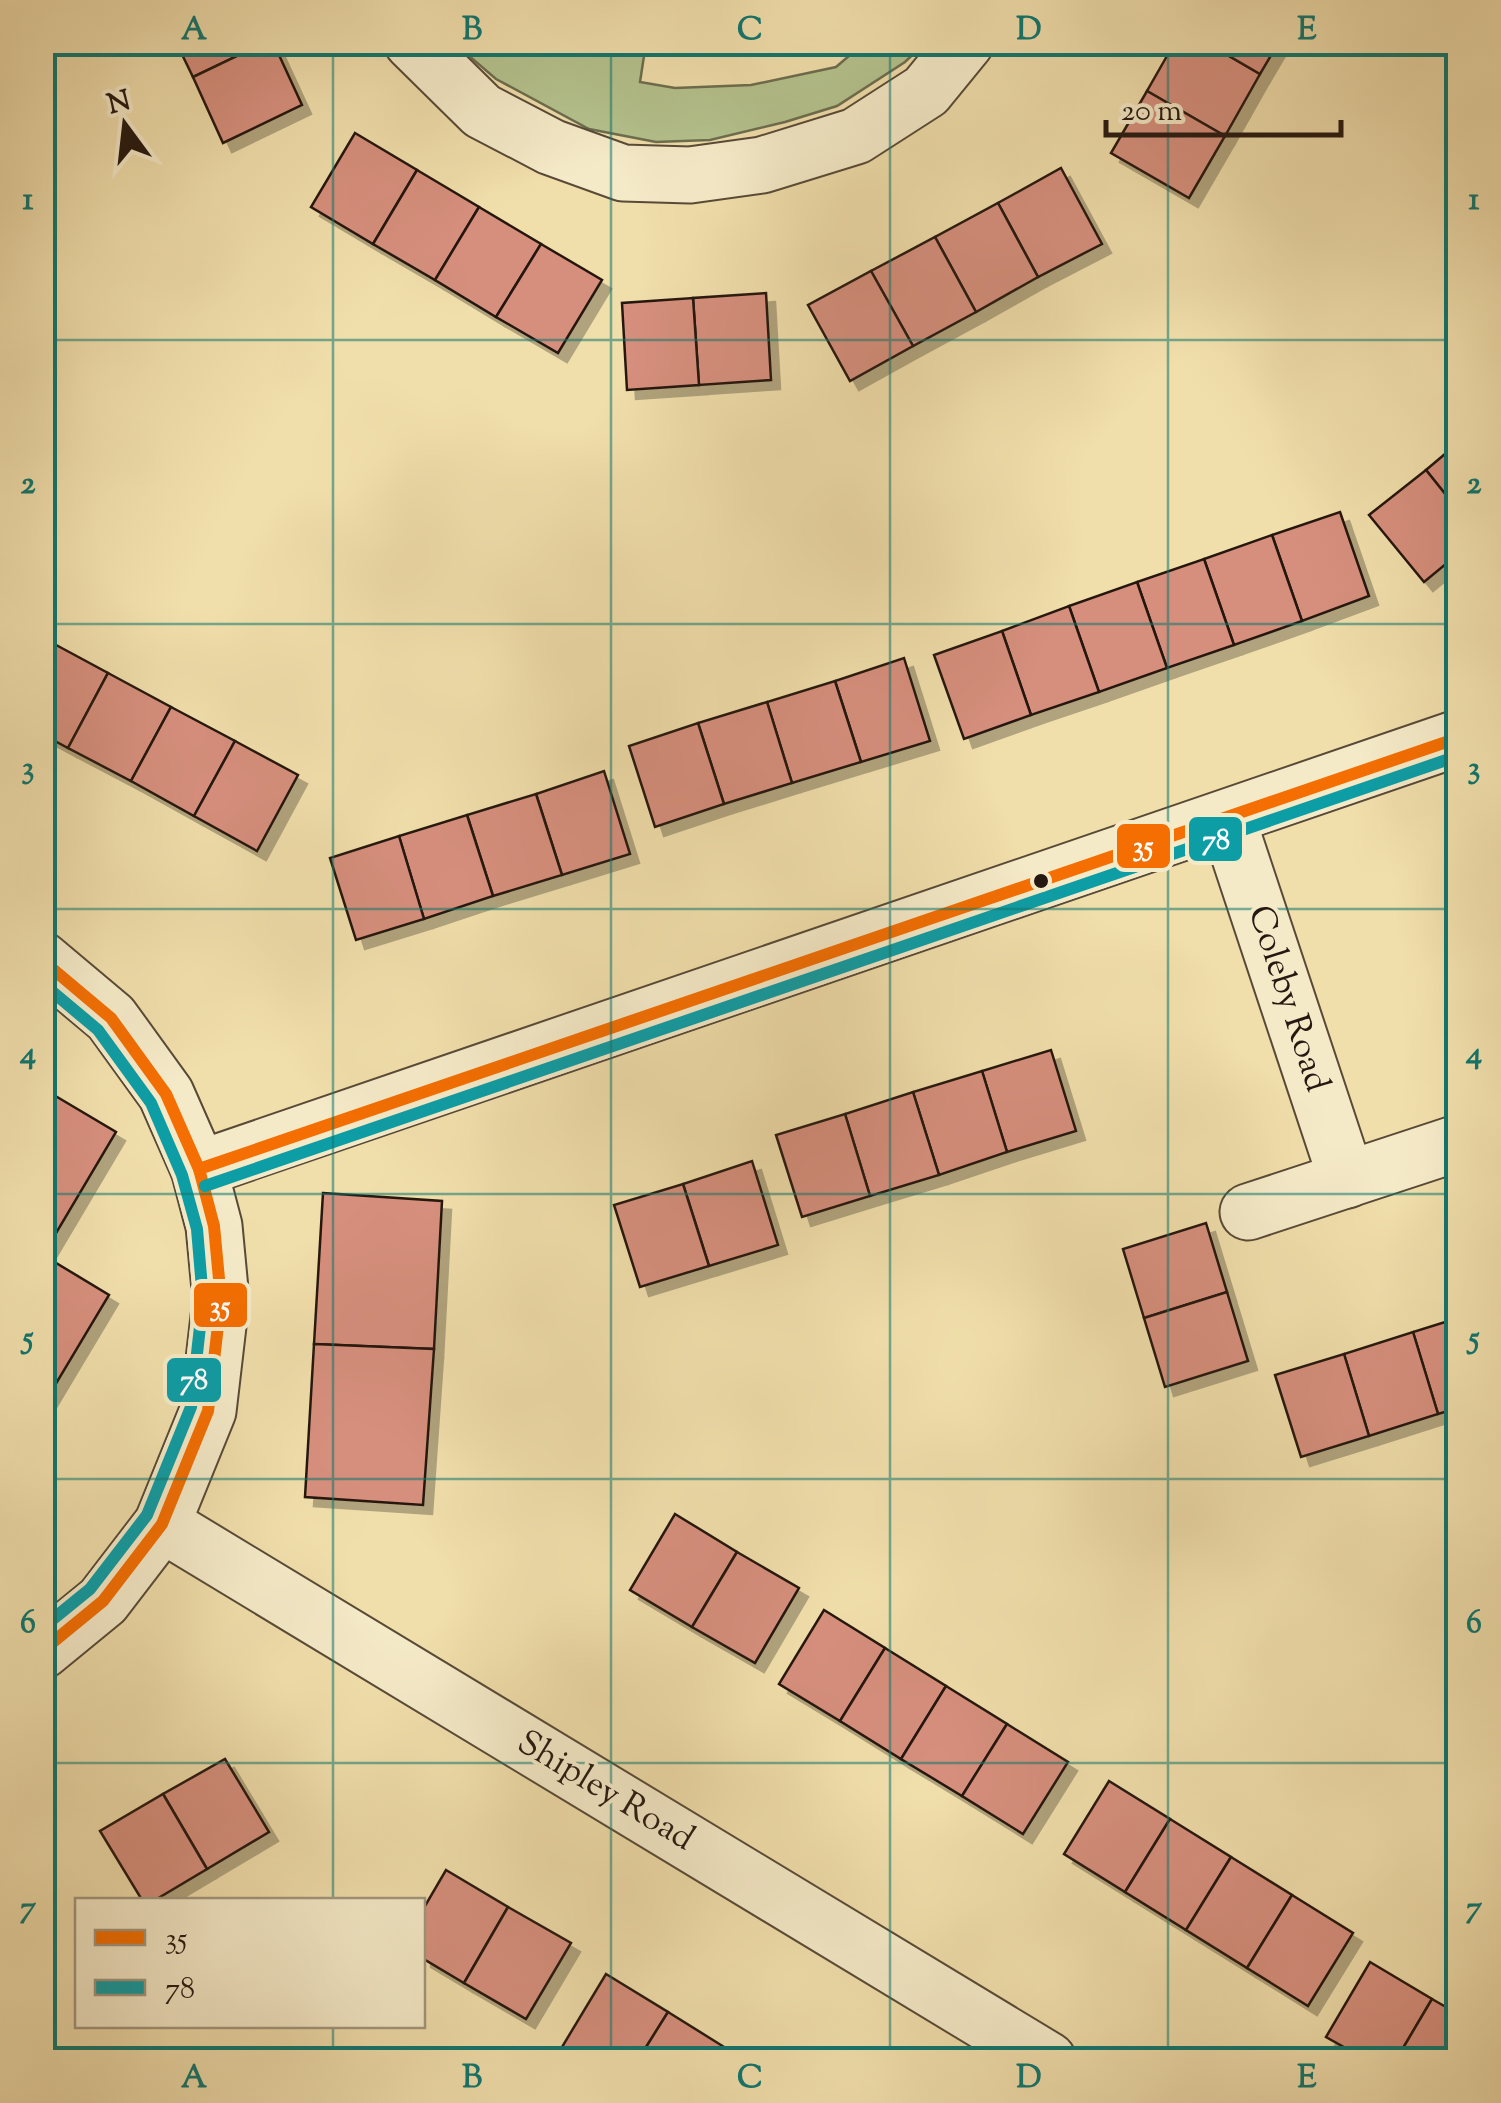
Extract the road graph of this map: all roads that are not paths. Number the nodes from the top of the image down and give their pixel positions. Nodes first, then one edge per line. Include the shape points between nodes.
1 (412, 42) edge
2 (966, 42) edge
3 (1458, 738) edge
4 (1227, 818) junction
5 (42, 960) edge
6 (1458, 1143) edge
7 (199, 1169) junction
8 (1346, 1180) junction
9 (1248, 1212) dead end
10 (162, 1524) junction
11 (42, 1651) edge
12 (1048, 2060) edge

1 - 2 street via 482,112 551,147 623,172 690,175 762,165 856,136 926,92
3 - 4 street
4 - 7 street
4 - 8 street, Coleby Road
5 - 7 street via 111,1018 166,1094
6 - 8 street
7 - 10 street via 214,1226 221,1300 208,1412
8 - 9 street
10 - 11 street via 102,1601
10 - 12 street, Shipley Road

